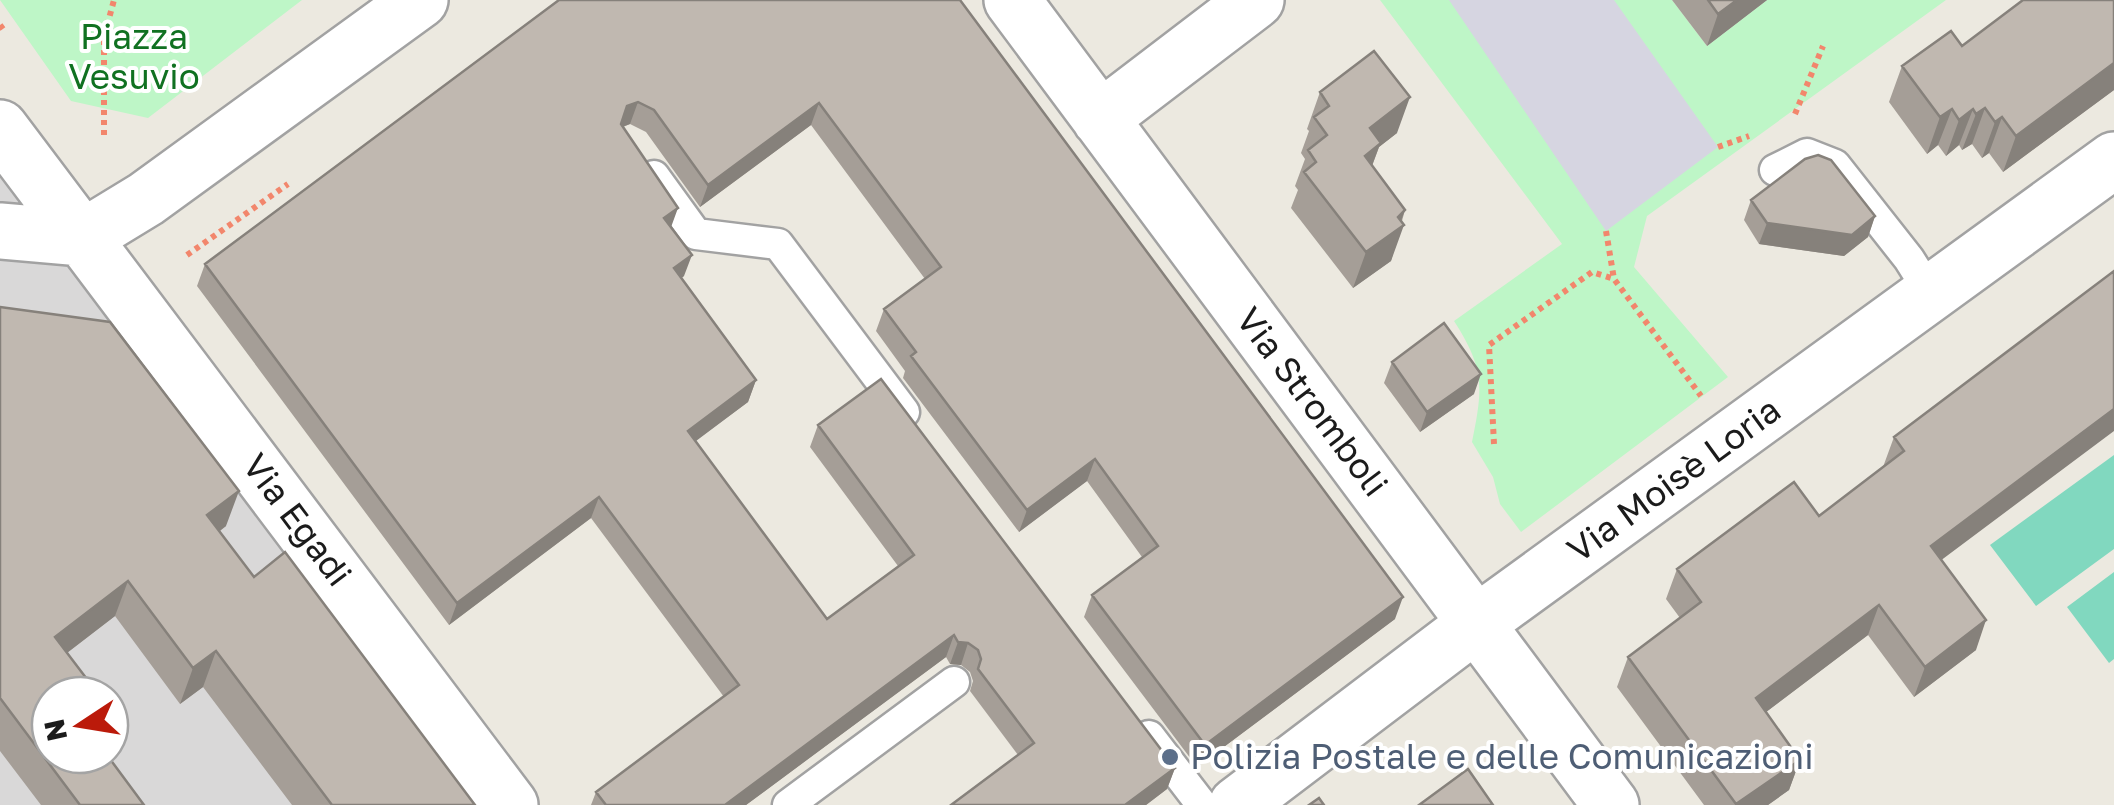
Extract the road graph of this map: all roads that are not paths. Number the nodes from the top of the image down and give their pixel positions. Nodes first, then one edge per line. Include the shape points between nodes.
1 (420, 0) edge
2 (1012, 0) edge
3 (1256, 0) edge
4 (1100, 119) junction
5 (0, 128) edge
6 (642, 158) edge
7 (2114, 160) edge
8 (1775, 170) dead end
9 (0, 231) edge
10 (82, 238) junction
11 (1930, 294) junction
12 (920, 433) edge
13 (1477, 624) junction
14 (954, 682) dead end
15 (1134, 716) edge
16 (510, 805) edge
17 (788, 805) edge
18 (1202, 805) edge
19 (1238, 805) edge
20 (1611, 805) edge

1 - 10 street
2 - 4 street, Via Stromboli
3 - 4 street
4 - 13 street, Via Stromboli
5 - 10 street
6 - 12 lane via 696,234 778,244
7 - 11 street, Via Moisè Loria
8 - 11 lane via 1807,154 1835,164
9 - 10 street
10 - 16 street, Via Egadi
11 - 13 street, Via Moisè Loria
13 - 19 street, Via Moisè Loria
13 - 20 street, Via Stromboli
14 - 17 lane
15 - 18 lane

